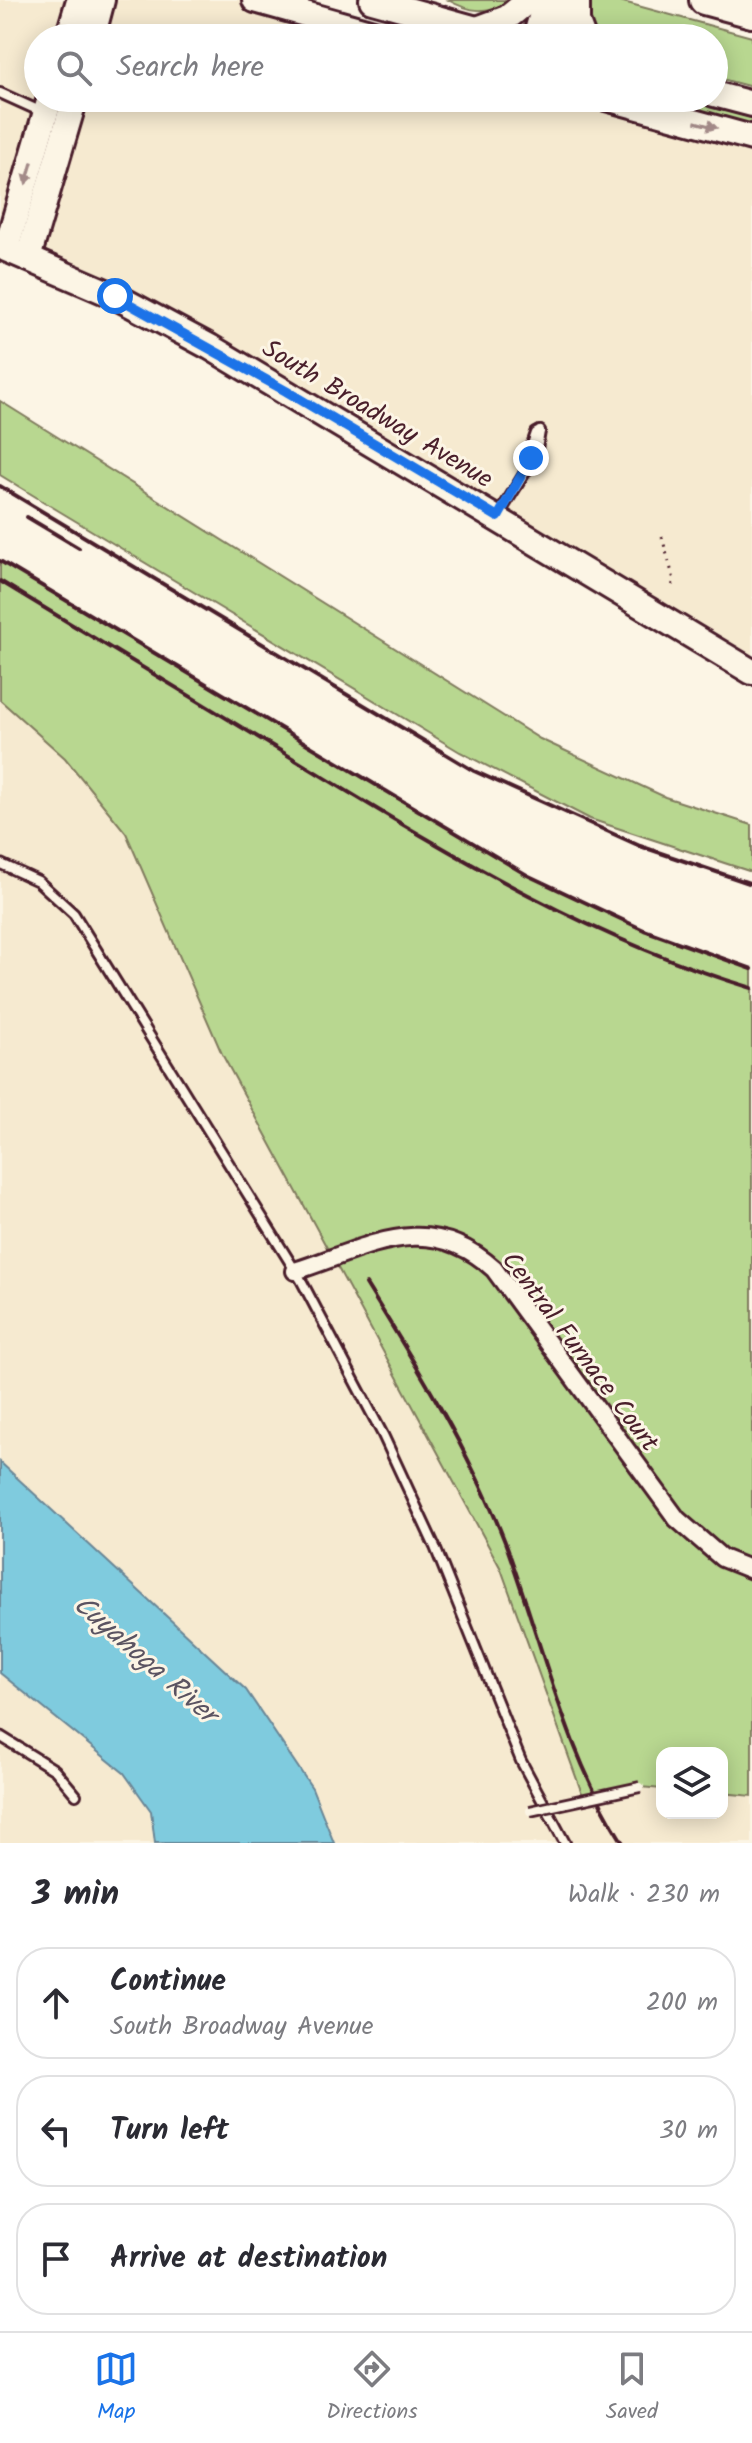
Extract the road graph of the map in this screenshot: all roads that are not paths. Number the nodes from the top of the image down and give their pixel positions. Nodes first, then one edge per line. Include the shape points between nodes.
1 (79, 0) edge
2 (102, 0) edge
3 (255, 0) edge
4 (372, 0) edge
5 (529, 0) edge
6 (544, 0) edge
7 (563, 0) edge
8 (577, 0) edge
9 (704, 0) edge
10 (746, 12) edge
11 (72, 24) edge
12 (96, 24) edge
13 (341, 24) edge
14 (459, 24) edge
15 (491, 24) edge
16 (537, 24) edge
17 (557, 24) edge
18 (578, 24) edge
19 (0, 93) edge
20 (728, 98) edge
21 (24, 100) edge
22 (752, 104) edge
23 (46, 112) edge
24 (69, 112) edge
25 (657, 112) edge
26 (752, 138) edge
27 (11, 252) edge
28 (531, 458) dead end
29 (498, 517) junction
30 (752, 672) edge
31 (1, 864) edge
32 (295, 1271) junction
33 (752, 1570) edge
34 (0, 1736) edge
35 (640, 1787) dead end
36 (76, 1795) dead end
37 (530, 1811) dead end
38 (565, 1843) edge

1 - 11 main road
2 - 12 main road
3 - 13 main road
4 - 14 main road
5 - 15 main road
6 - 16 street
7 - 17 street
8 - 18 main road
9 - 10 highway
19 - 21 lane
20 - 22 main road
23 -> 27 main road
24 - 27 main road
25 -> 26 main road
27 - 29 main road, South Broadway Avenue via 115,296 210,347
28 - 29 lane
29 - 30 main road, South Broadway Avenue
31 - 32 lane via 38,881 74,914
32 - 33 street, Central Furnace Court via 405,1236 441,1237 477,1253 677,1519 722,1558
32 - 38 lane via 383,1435 435,1547 521,1761
34 - 36 lane via 55,1770
35 - 37 lane, bridge

